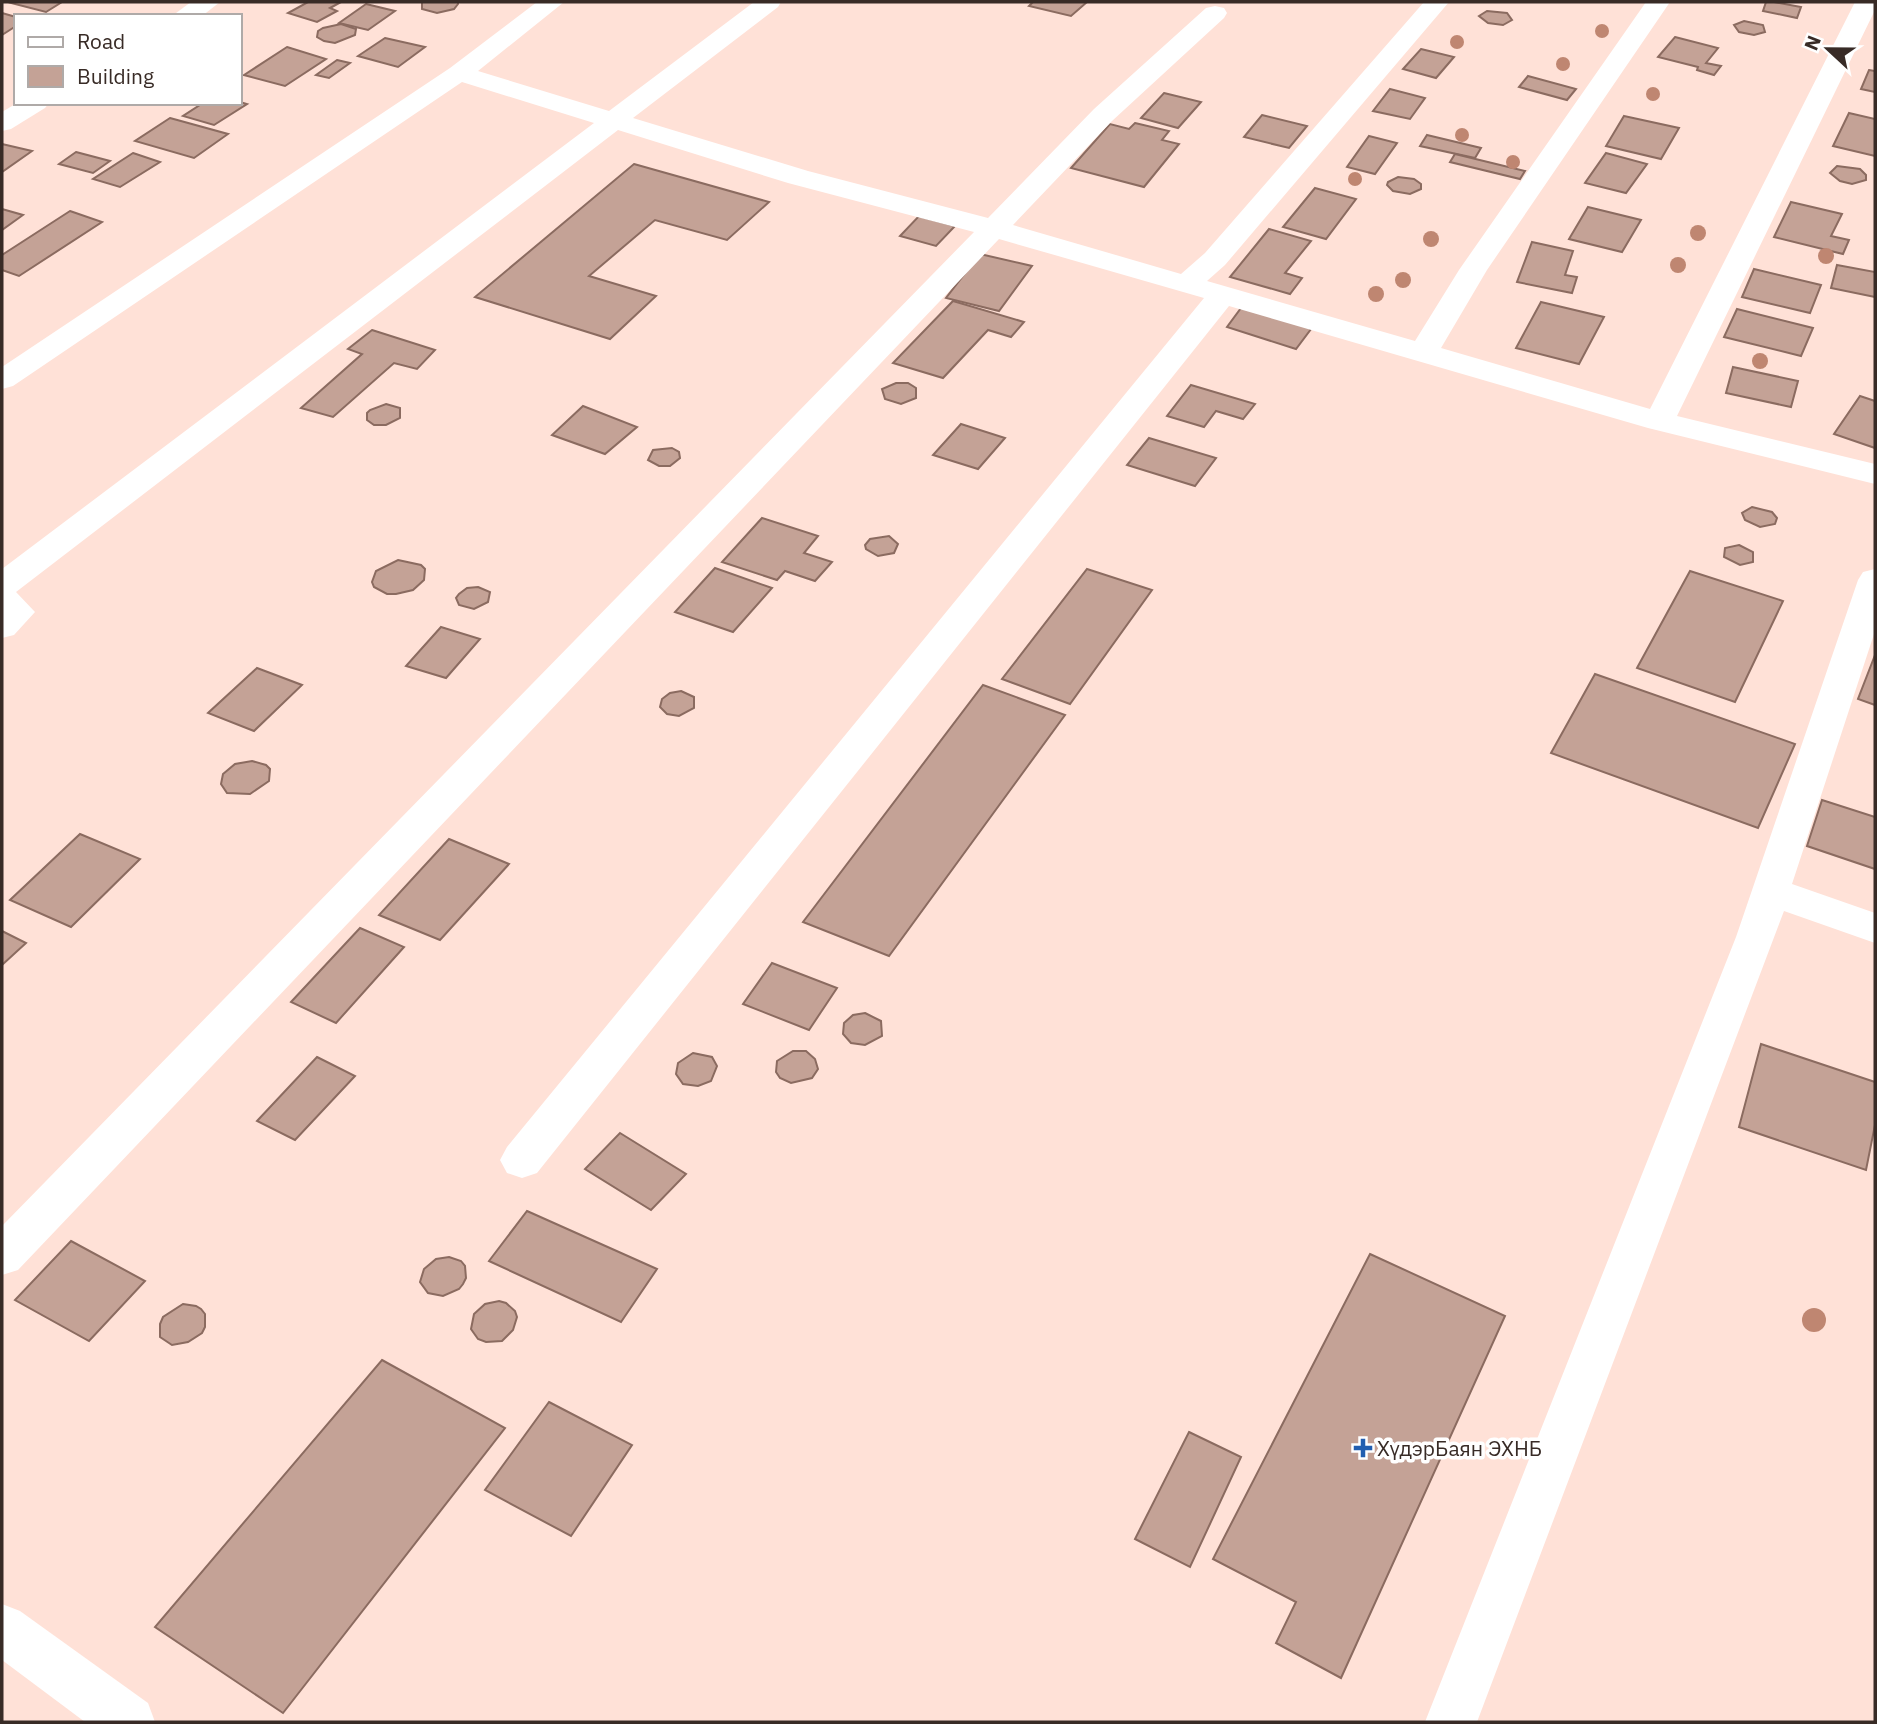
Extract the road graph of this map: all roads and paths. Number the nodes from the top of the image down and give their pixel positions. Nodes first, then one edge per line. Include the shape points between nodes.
1 (208, 2) edge
2 (552, 2) edge
3 (769, 2) edge
4 (1437, 2) edge
5 (1658, 2) edge
6 (1867, 2) edge
7 (1215, 13) dead end
8 (187, 14) edge
9 (459, 73) junction
10 (33, 105) edge
11 (613, 119) junction
12 (2, 123) edge
13 (995, 229) junction
14 (1188, 283) junction
15 (1223, 294) junction
16 (1423, 353) junction
17 (2, 380) edge
18 (1659, 421) junction
19 (1875, 474) edge
20 (1875, 580) edge
21 (2, 586) edge
22 (2, 599) edge
23 (2, 627) edge
24 (1770, 891) junction
25 (1875, 928) edge
26 (522, 1160) dead end
27 (2, 1256) edge
28 (2, 1629) edge
29 (129, 1722) edge
30 (1451, 1722) edge

1 - 8 street
2 - 9 street
3 - 11 street
4 - 14 street via 1214,259
5 - 16 street via 1473,270
6 - 18 street
7 - 13 street via 1103,114
9 - 11 street
9 - 17 street
10 - 12 street
11 - 13 street via 797,177
11 - 21 street
13 - 14 street
13 - 27 street
14 - 15 street
15 - 16 street
15 - 26 street
16 - 18 street
18 - 19 street
20 - 24 street
22 - 23 street via 18,612
24 - 25 street
24 - 30 street
28 - 29 street

